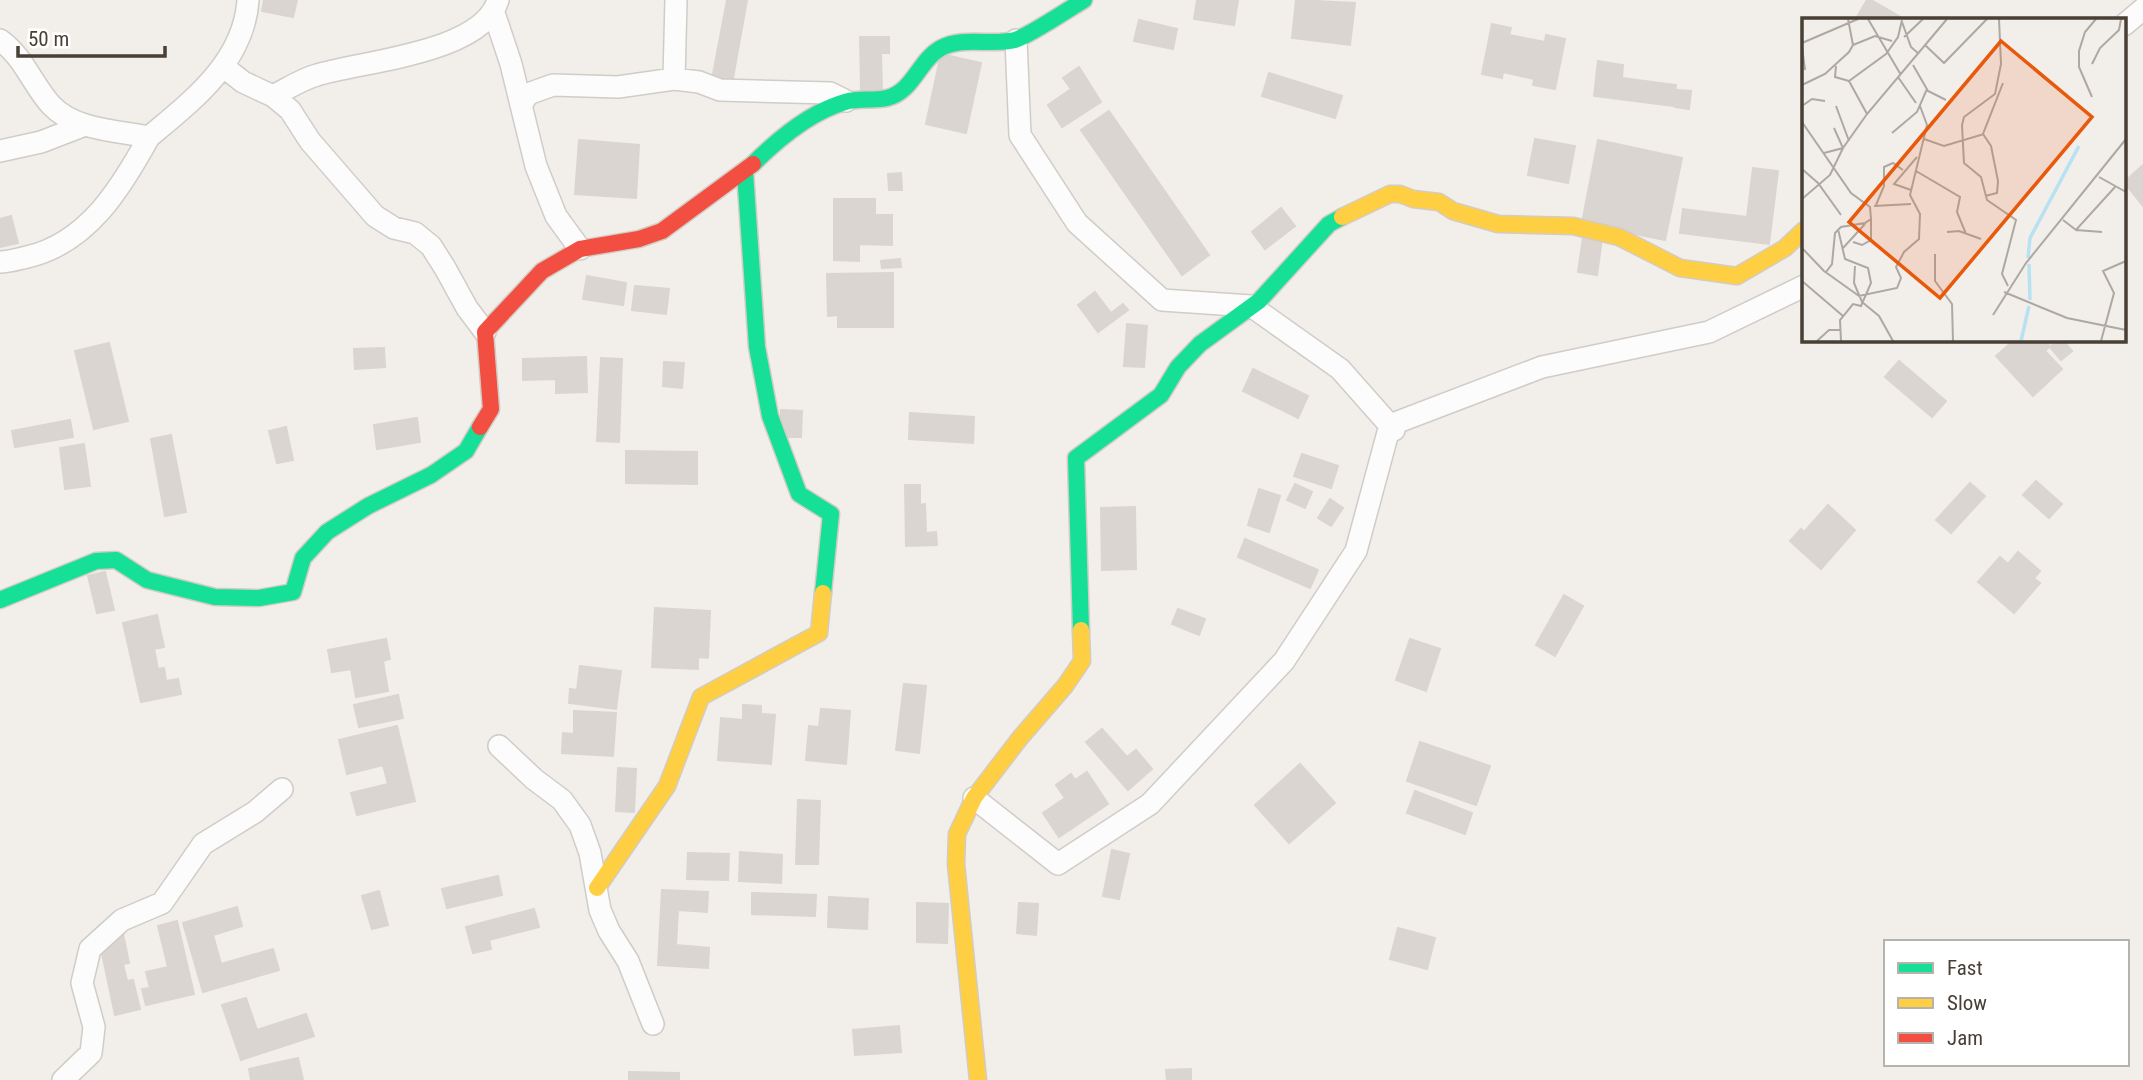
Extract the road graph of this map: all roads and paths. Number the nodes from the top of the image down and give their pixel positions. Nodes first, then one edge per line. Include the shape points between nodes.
1 (248, 0) edge
2 (676, 0) edge
3 (1080, 1) edge
4 (496, 7) edge
5 (2143, 9) edge
6 (2126, 24) edge
7 (0, 40) edge
8 (1016, 40) junction
9 (511, 64) junction
10 (224, 67) junction
11 (674, 79) junction
12 (553, 85) junction
13 (273, 96) junction
14 (846, 101) junction
15 (521, 105) junction
16 (85, 125) junction
17 (149, 138) junction
18 (0, 152) edge
19 (745, 172) junction
20 (1802, 231) edge
21 (580, 249) junction
22 (0, 262) edge
23 (1802, 287) edge
24 (1251, 306) junction
25 (485, 332) junction
26 (1392, 428) junction
27 (0, 600) edge
28 (499, 746) dead end
29 (282, 789) dead end
30 (974, 798) junction
31 (597, 888) junction
32 (653, 1024) dead end
33 (63, 1080) edge
34 (978, 1080) edge

1 - 10 street
2 - 11 street
3 - 8 street
4 - 9 street
4 - 13 street via 456,40 316,75
5 - 6 street
7 - 16 street via 12,49 51,105
8 - 14 street via 941,48 889,98
8 - 24 street via 1020,135 1077,223 1162,300
9 - 12 street
9 - 15 street
10 - 13 street
10 - 17 street
11 - 12 street via 618,87
11 - 14 street via 720,90 830,93
12 - 15 street via 528,94
13 - 25 street via 290,110 310,141 374,216 415,233 431,246
14 - 19 street via 771,145
15 - 21 street via 536,166 556,216
16 - 17 street
16 - 18 street
17 - 22 street via 122,184 76,235 42,254
19 - 21 street via 662,231
19 - 31 street via 757,346 770,416 799,494 831,514 819,633 701,697 667,786
20 - 24 street via 1786,248 1737,276 1680,268 1619,237 1573,226 1498,224 1453,211 1439,202 1390,194 1329,224
21 - 25 street via 542,271
23 - 26 street via 1709,332 1542,366
24 - 26 street via 1340,369
24 - 30 street via 1200,344 1161,394 1076,458 1082,661
25 - 27 street via 491,409 466,451 327,532 303,558 293,592 259,598 215,597 147,580 116,560 96,561
26 - 30 street via 1356,551 1284,661 1150,804 1058,864
28 - 31 street via 562,800 574,817 590,853
29 - 33 street via 256,812 202,844 162,903 122,920 90,949 82,984 94,1027 91,1053
30 - 34 street via 957,834 956,864
31 - 32 street via 600,910 628,961

